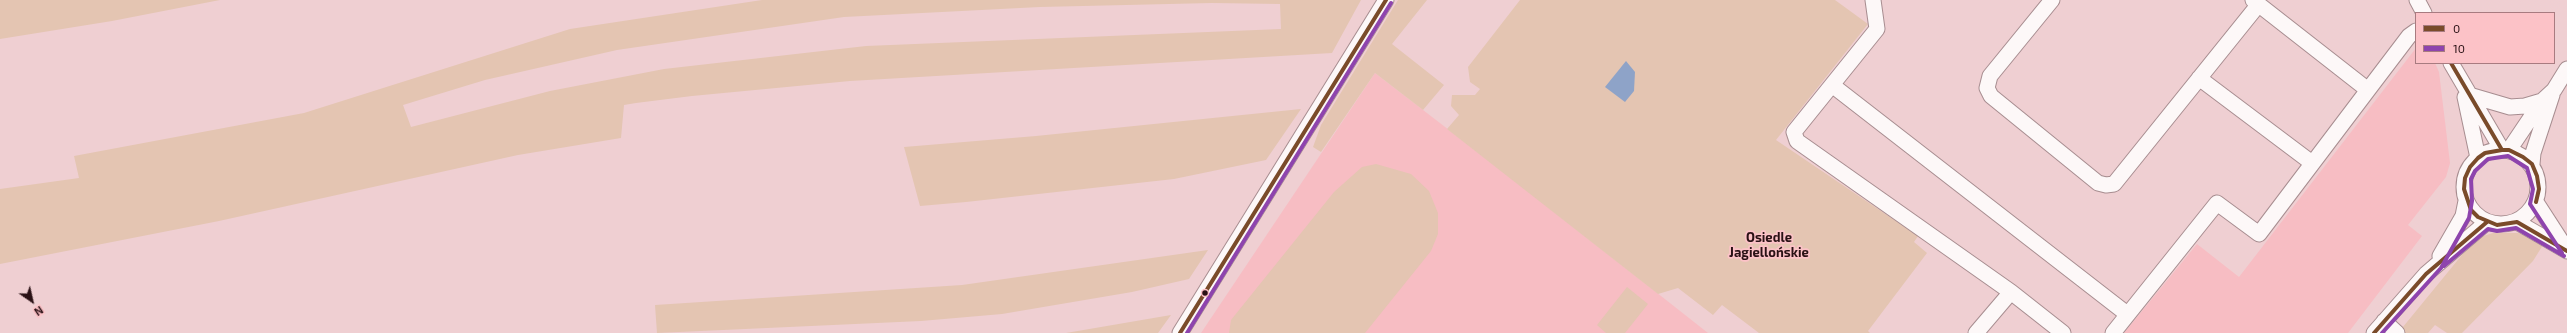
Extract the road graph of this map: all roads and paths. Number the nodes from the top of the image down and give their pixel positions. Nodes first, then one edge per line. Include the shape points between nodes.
1 (1386, 0) edge
2 (2052, 0) edge
3 (2417, 0) edge
4 (1872, 1) edge
5 (2256, 2) edge
6 (2423, 12) edge
7 (2415, 32) edge
8 (2452, 64) edge
9 (2567, 70) edge
10 (2199, 78) junction
11 (2461, 82) junction
12 (1832, 85) junction
13 (2368, 90) junction
14 (2554, 90) junction
15 (2469, 95) junction
16 (2542, 101) junction
17 (2505, 150) junction
18 (2478, 158) junction
19 (2312, 163) junction
20 (2532, 164) junction
21 (2466, 201) junction
22 (2536, 202) junction
23 (2487, 222) junction
24 (2517, 222) junction
25 (2567, 250) edge
26 (2436, 265) junction
27 (2011, 292) junction
28 (2127, 314) junction
29 (2384, 321) junction
30 (1180, 333) edge
31 (1976, 333) edge
32 (2063, 333) edge
33 (2113, 333) edge
34 (2374, 333) edge
35 (2397, 333) edge

1 - 30 street
2 - 10 street via 1990,76 1987,88 1990,96 2098,183 2114,184
3 - 6 street
4 - 12 street via 1877,29
5 - 10 street
5 - 13 street
7 - 13 street
8 - 11 street
9 - 14 street
10 - 19 street
11 - 15 street
11 - 18 street
12 - 27 street via 1794,132 1797,141
12 - 28 street
13 - 19 street
14 - 16 street
14 - 20 street via 2533,153
15 - 16 street via 2510,107
15 - 17 street
16 - 17 street
17 - 18 street via 2485,153
17 - 20 street via 2523,156
18 - 21 street via 2465,178
19 - 28 street via 2259,234 2217,204
20 - 22 street via 2538,176
21 - 23 street via 2475,214
21 - 26 street via 2463,216
22 - 24 street via 2525,217
22 - 25 street
23 - 24 street
23 - 26 street
24 - 25 street
26 - 29 street
27 - 31 street
27 - 32 street
28 - 33 street
29 - 34 street
29 - 35 street

